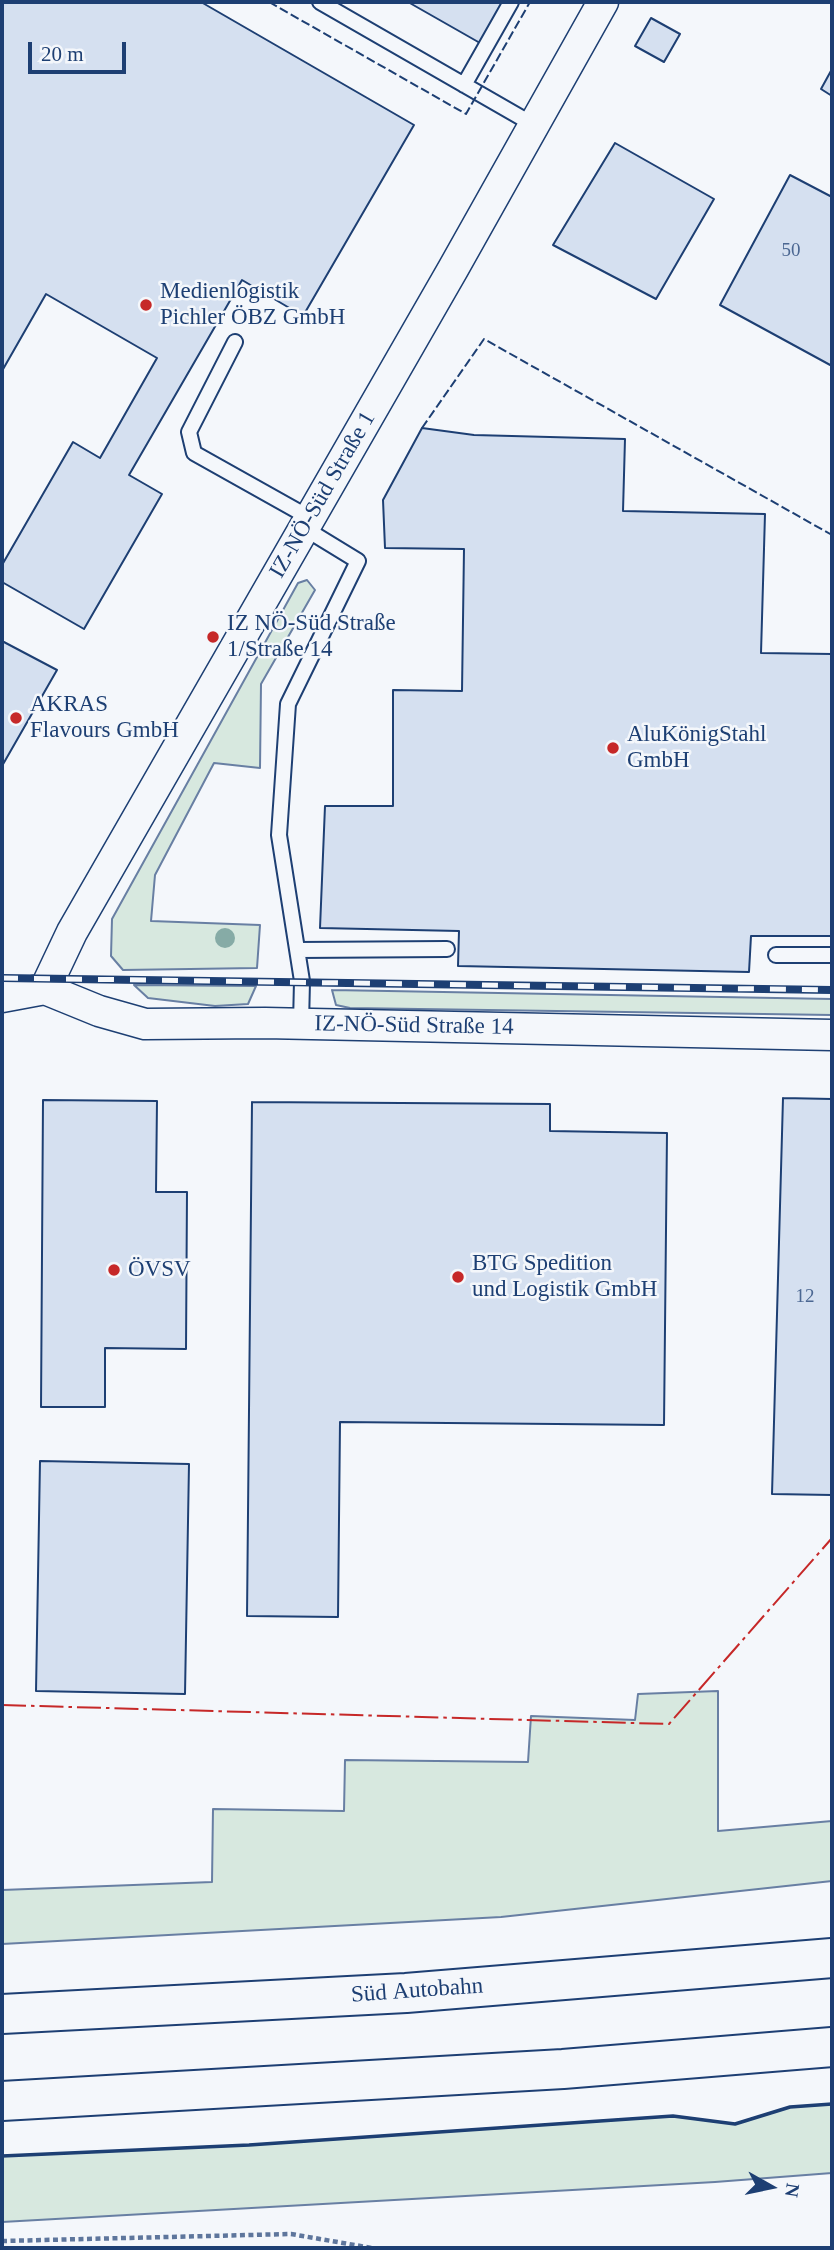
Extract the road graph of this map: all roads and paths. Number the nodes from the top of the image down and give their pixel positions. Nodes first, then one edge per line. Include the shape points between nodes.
1 (320, 2) edge
2 (511, 2) edge
3 (603, 2) edge
4 (464, 85) junction
5 (534, 125) junction
6 (235, 342) dead end
7 (307, 523) junction
8 (298, 950) junction
9 (447, 950) dead end
10 (776, 955) dead end
11 (832, 955) edge
12 (45, 989) junction
13 (2, 998) edge
14 (301, 1024) junction
15 (832, 1034) edge
16 (832, 1958) edge
17 (2, 2014) edge
18 (832, 2047) edge
19 (2, 2101) edge
20 (2, 2241) edge
21 (372, 2248) edge

1 - 4 lane
2 - 4 lane
3 - 5 street, IZ-NÖ-Süd Straße 1
4 - 5 lane
5 - 7 street, IZ-NÖ-Süd Straße 1
6 - 7 lane via 189,432 194,453
7 - 8 lane via 358,561 288,704 279,835
7 - 12 street, IZ-NÖ-Süd Straße 1 via 72,932
8 - 9 lane
8 - 14 lane
10 - 11 lane
12 - 13 street
12 - 14 street, IZ-NÖ-Süd Straße 14 via 145,1024
14 - 15 street, IZ-NÖ-Süd Straße 14
16 - 17 highway, Süd Autobahn via 406,1993
18 - 19 highway via 564,2069
20 - 21 path via 291,2234

